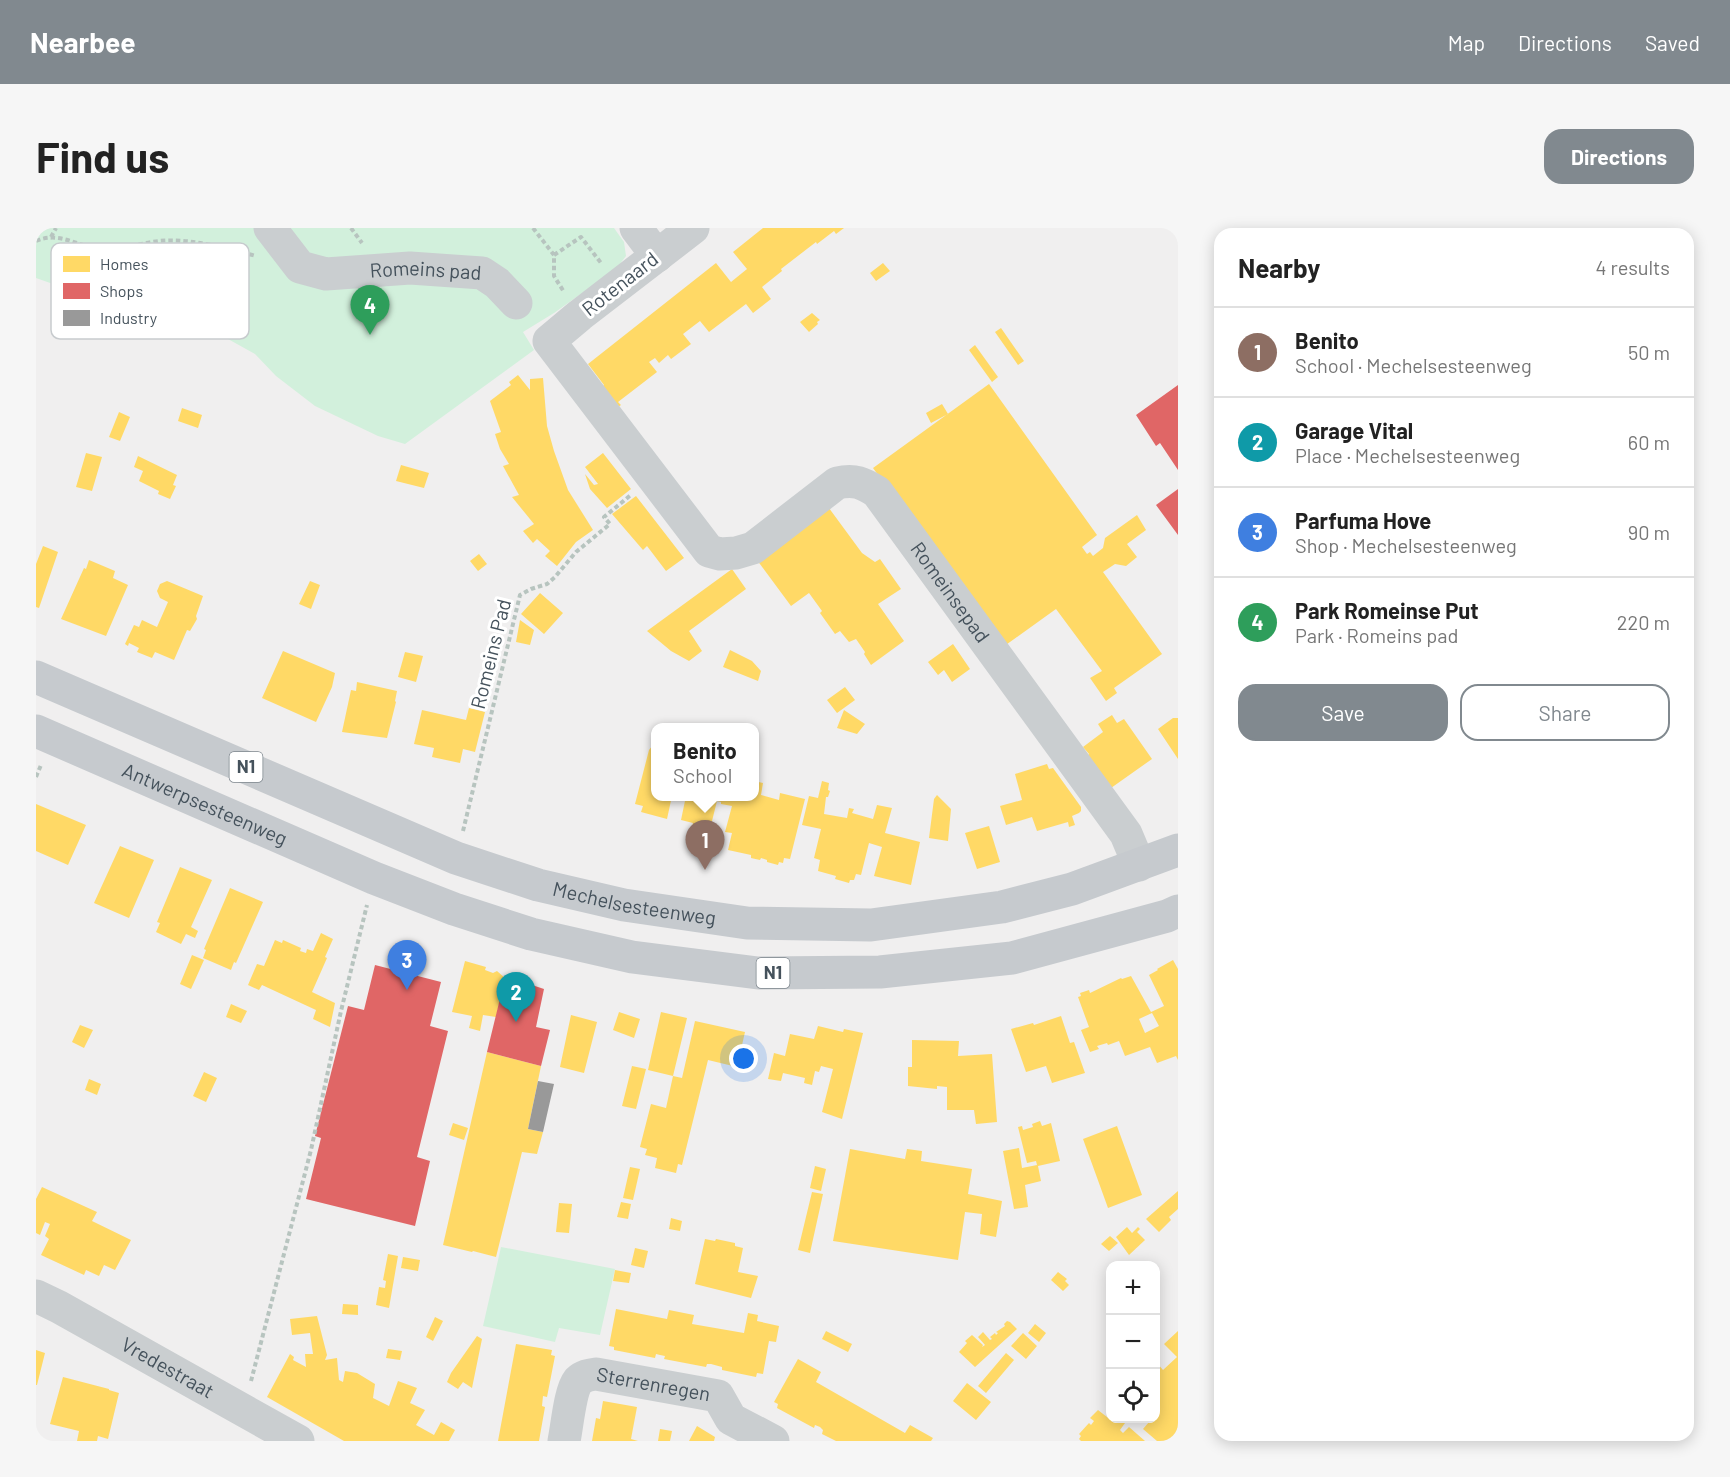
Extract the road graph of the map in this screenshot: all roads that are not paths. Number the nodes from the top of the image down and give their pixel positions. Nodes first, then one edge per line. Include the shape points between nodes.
1 (270, 228) edge
2 (636, 228) edge
3 (693, 228) edge
4 (657, 256) junction
5 (516, 303) dead end
6 (700, 539) joint
7 (36, 677) edge
8 (70, 691) junction
9 (116, 711) junction
10 (83, 723) junction
11 (45, 744) edge
12 (102, 760) junction
13 (1178, 850) edge
14 (1139, 866) junction
15 (1178, 911) edge
16 (36, 1296) edge
17 (298, 1441) edge
18 (564, 1441) edge
19 (773, 1441) edge

1 - 5 street, Romeins pad via 300,267 326,274 410,268 482,273
2 - 4 street
3 - 4 street, Rotenaard
4 - 6 street, Rotenaard via 549,341
6 - 14 street, Romeinsepad via 709,551 736,553 753,548 837,483 862,483 878,492 1126,834
7 - 8 main road, Mechelsesteenweg / N1
8 - 9 main road, Mechelsesteenweg / N1
8 - 10 main road via 83,713
9 - 10 main road via 94,715
9 - 14 main road, Mechelsesteenweg / N1 via 456,858 538,885 624,905 747,923 870,925 1002,907
10 - 11 main road
10 - 12 main road via 86,740
11 - 12 main road, Antwerpsesteenweg / N1
12 - 15 main road, Antwerpsesteenweg / N1 via 370,892 454,909 531,934 632,957 758,973 880,972 1012,958
13 - 14 main road, Mechelsesteenweg / N1
16 - 17 street, Vredestraat
18 - 19 street, Sterrenregen via 578,1381 596,1374 718,1396 731,1419

